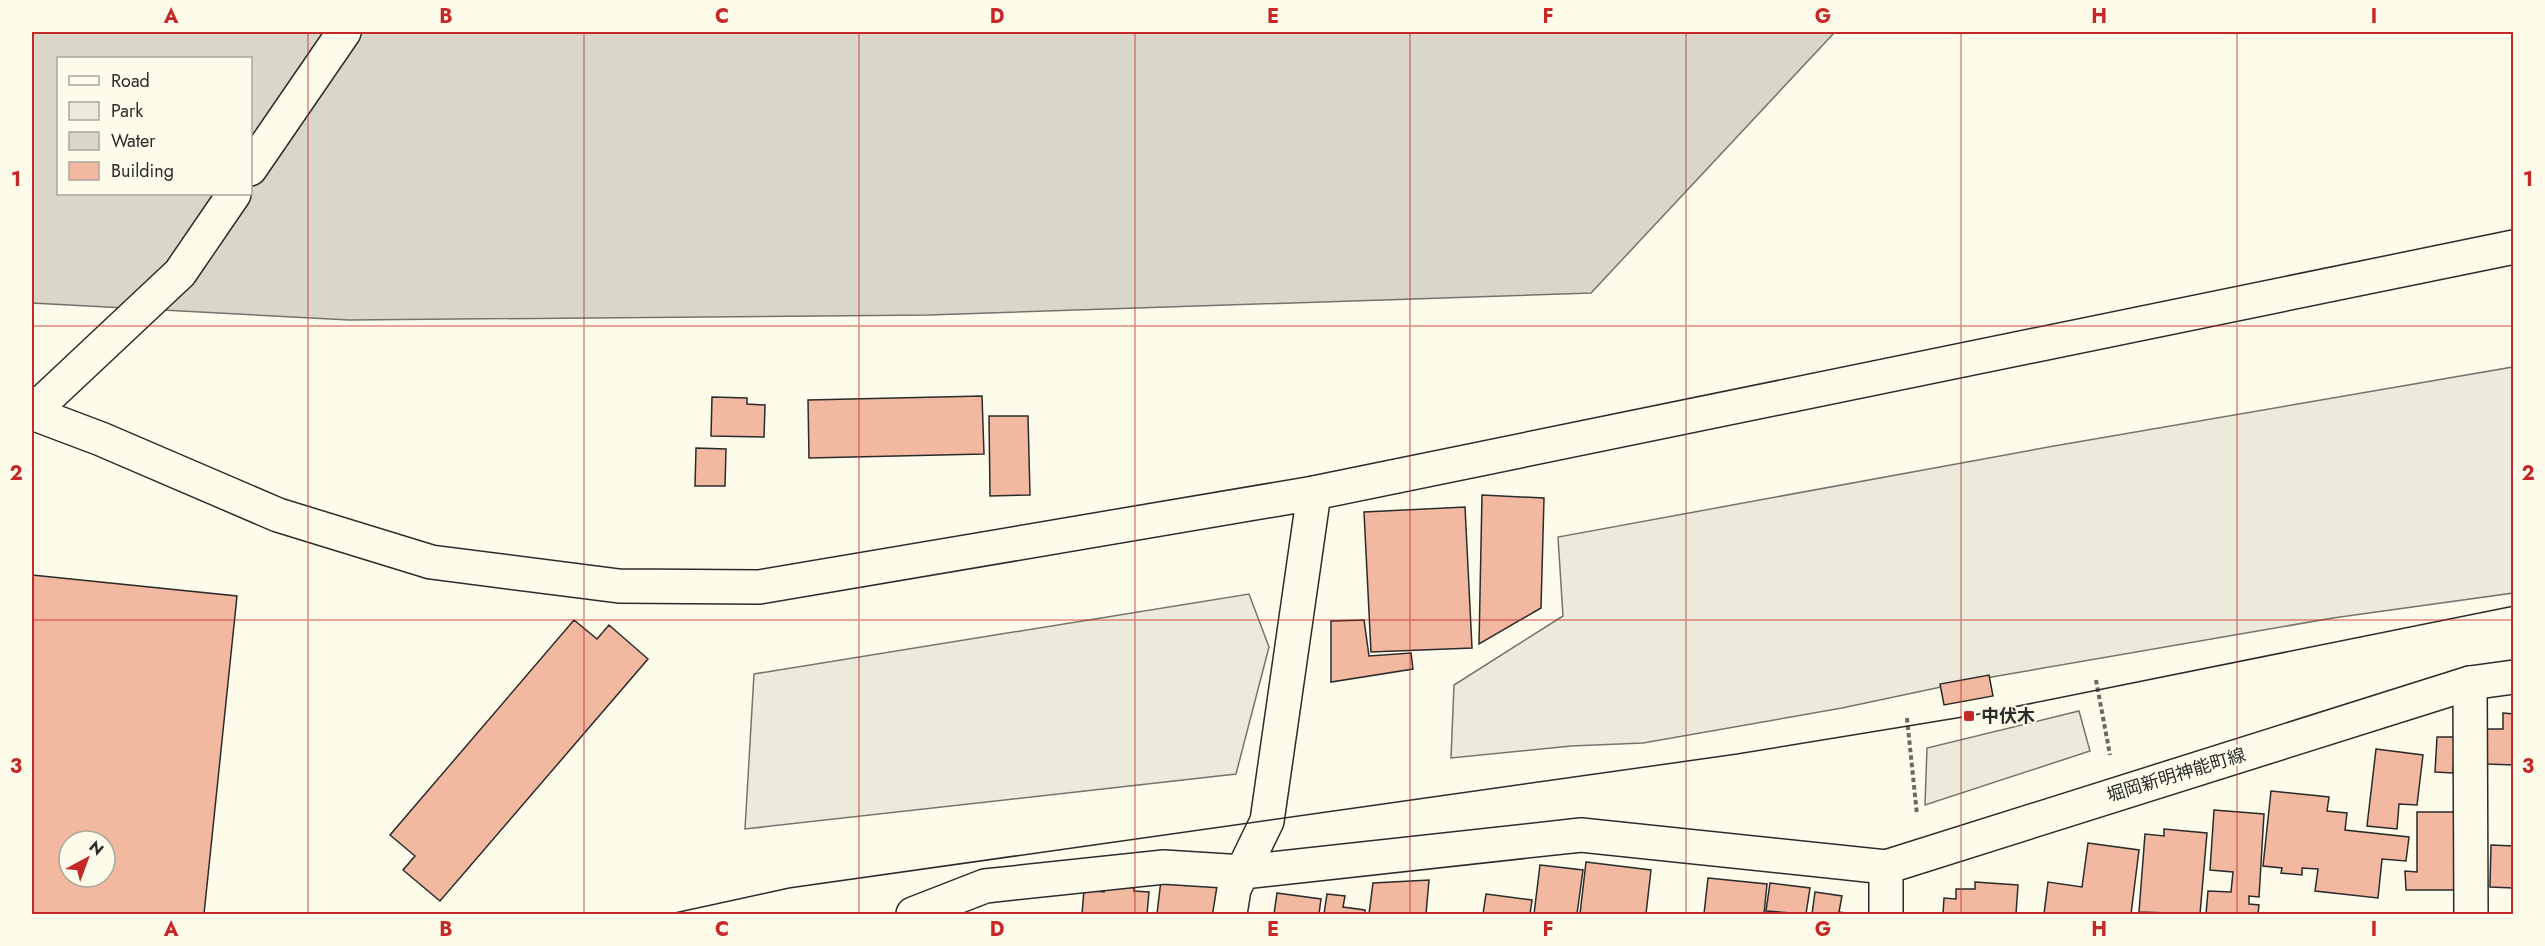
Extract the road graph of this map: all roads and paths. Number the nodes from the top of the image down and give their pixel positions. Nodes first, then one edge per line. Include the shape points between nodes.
1 (344, 32) edge
2 (252, 167) edge
3 (233, 195) edge
4 (2514, 247) edge
5 (32, 412) edge
6 (1314, 493) junction
7 (2514, 677) edge
8 (2096, 680) dead end
9 (2470, 683) junction
10 (1907, 718) dead end
11 (2117, 794) junction
12 (1921, 856) junction
13 (1886, 867) junction
14 (1243, 872) junction
15 (913, 915) edge
16 (1230, 915) edge
17 (1886, 915) edge
18 (2470, 915) edge

1 - 2 street
3 - 5 street via 180,273
4 - 6 street
5 - 6 street via 278,515 431,562 619,586 759,587
6 - 14 street via 1267,821
7 - 9 street, 堀岡新明神能町線
8 - 11 path
9 - 11 street, 堀岡新明神能町線
9 - 18 street
10 - 12 path
11 - 12 street, 堀岡新明神能町線
12 - 13 street, 堀岡新明神能町線
13 - 14 street via 1581,835
13 - 17 street
14 - 15 street via 1164,867 985,886
14 - 16 street via 1234,889

